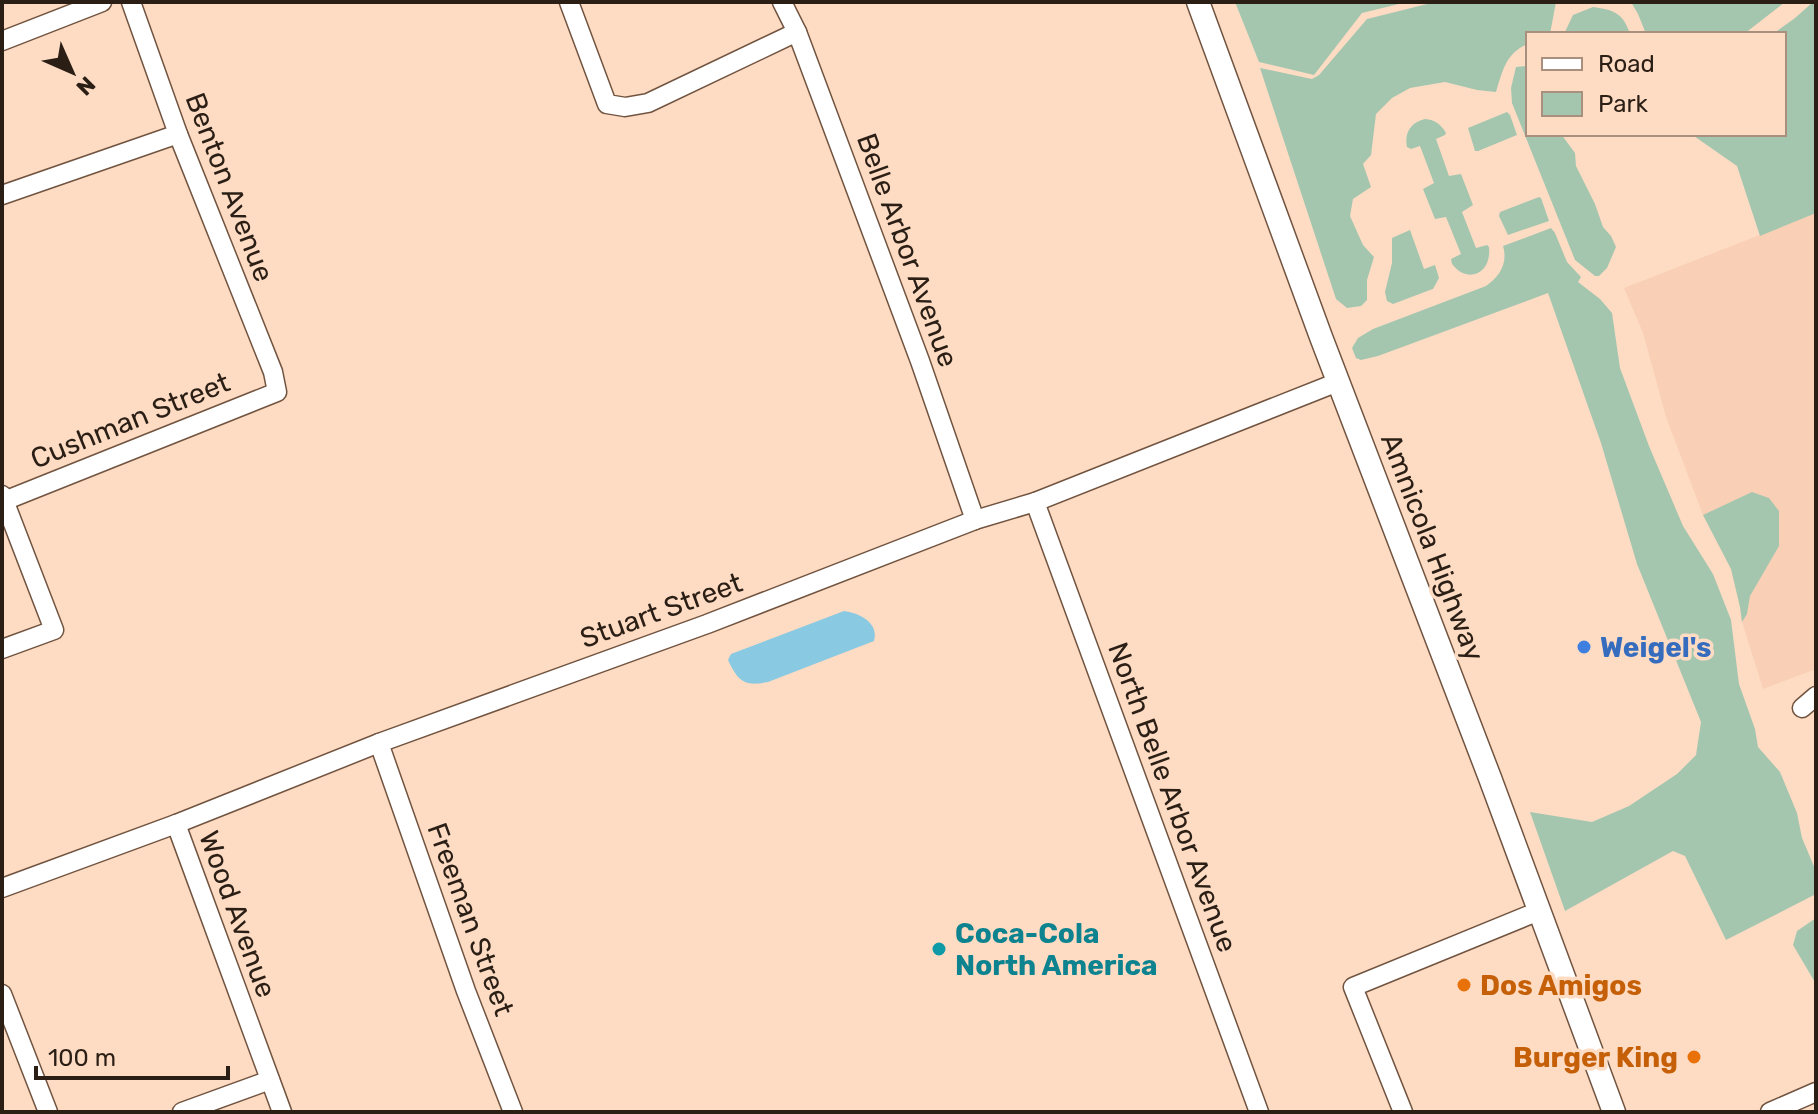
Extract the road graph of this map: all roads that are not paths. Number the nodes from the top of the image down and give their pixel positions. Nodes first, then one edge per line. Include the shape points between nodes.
1 (102, 2) edge
2 (131, 2) edge
3 (569, 2) edge
4 (782, 2) edge
5 (1198, 2) edge
6 (797, 32) junction
7 (2, 41) edge
8 (178, 134) junction
9 (2, 195) edge
10 (1338, 382) junction
11 (277, 392) joint
12 (3, 498) edge
13 (1035, 502) junction
14 (975, 520) junction
15 (2, 649) edge
16 (379, 743) junction
17 (176, 824) junction
18 (2, 888) edge
19 (1539, 911) junction
20 (2, 994) edge
21 (270, 1080) junction
22 (1816, 1092) edge
23 (48, 1112) edge
24 (182, 1112) edge
25 (282, 1112) edge
26 (513, 1112) edge
27 (1259, 1112) edge
28 (1403, 1112) edge
29 (1614, 1112) edge
30 (1770, 1112) edge

1 - 7 street
2 - 8 street, Benton Avenue
3 - 6 street via 607,104 625,107 648,103
4 - 6 street, Belle Arbor Avenue
5 - 10 main road, Amnicola Highway
6 - 14 street, Belle Arbor Avenue
8 - 9 street
8 - 11 street, Benton Avenue
10 - 13 street, Stuart Street
10 - 19 main road, Amnicola Highway
11 - 12 street, Cushman Street
12 - 15 street via 54,630
13 - 14 street, Stuart Street
13 - 27 street, North Belle Arbor Avenue
14 - 16 street, Stuart Street
16 - 17 street, Stuart Street
16 - 26 street, Freeman Street
17 - 18 street, Stuart Street
17 - 21 street, Wood Avenue
19 - 28 street via 1353,987
19 - 29 main road, Amnicola Highway
20 - 23 street
21 - 24 street
21 - 25 street, Wood Avenue
22 - 30 street

